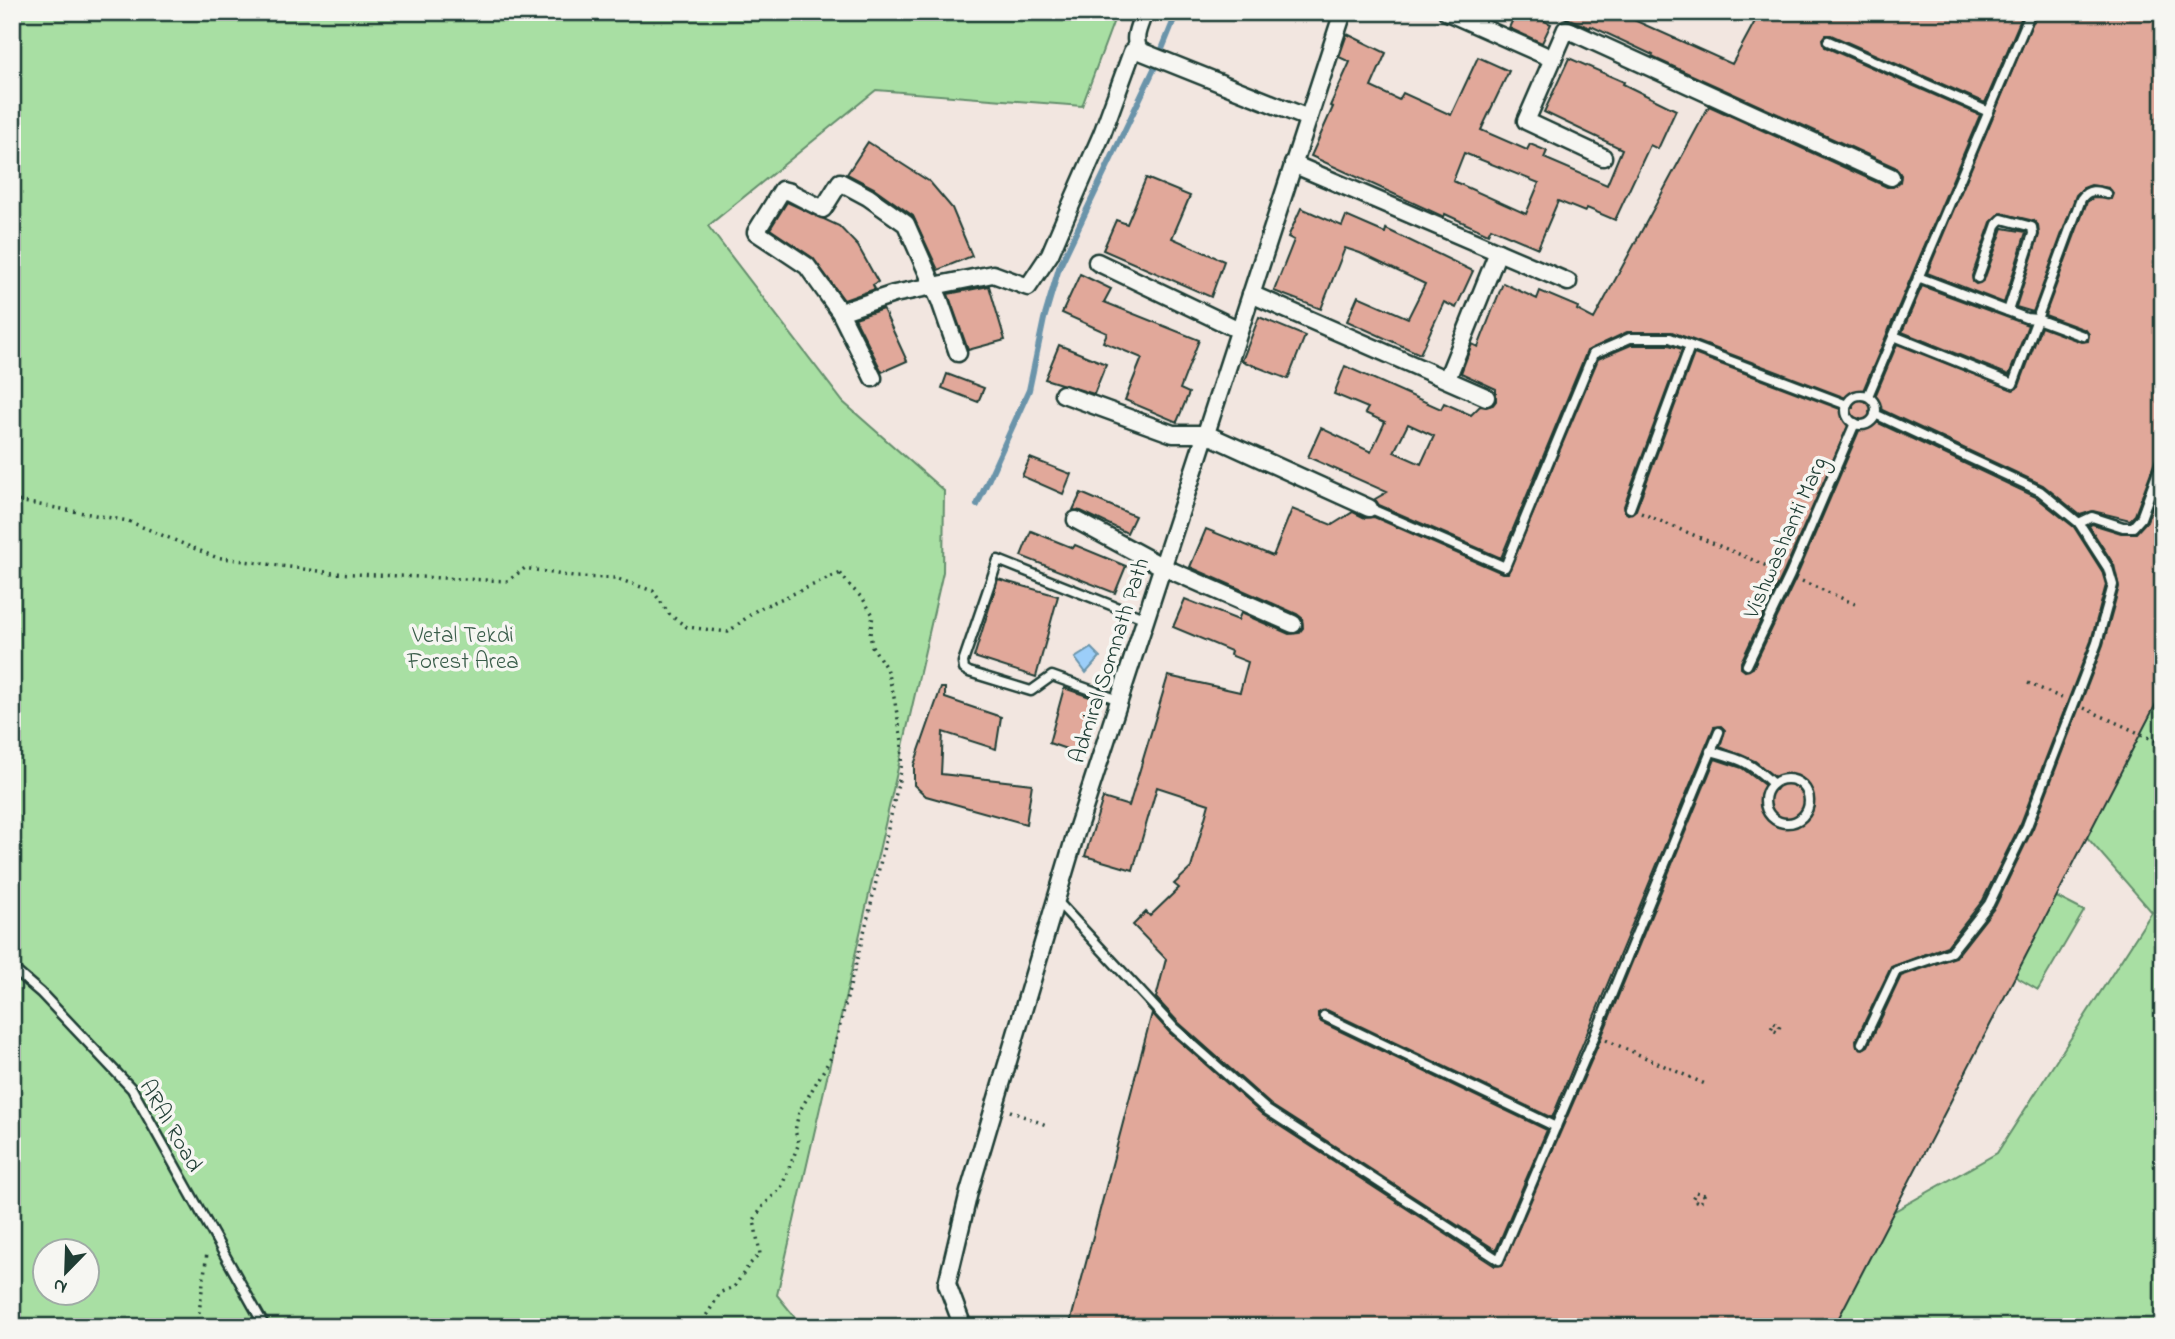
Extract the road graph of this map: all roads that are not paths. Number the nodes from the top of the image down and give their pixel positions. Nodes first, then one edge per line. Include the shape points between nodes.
1 (1144, 12) edge
2 (1343, 12) edge
3 (1447, 12) edge
4 (2031, 12) edge
5 (1828, 41) dead end
6 (1142, 52) junction
7 (1553, 59) junction
8 (1989, 113) junction
9 (1308, 118) junction
10 (1603, 158) dead end
11 (1293, 164) junction
12 (1891, 177) dead end
13 (2107, 194) dead end
14 (1498, 252) junction
15 (1097, 262) dead end
16 (1919, 277) junction
17 (1978, 278) dead end
18 (1568, 282) dead end
19 (932, 286) junction
20 (1251, 294) junction
21 (2008, 311) junction
22 (840, 312) junction
23 (2037, 319) junction
24 (1239, 330) junction
25 (1894, 336) junction
26 (2083, 336) dead end
27 (1690, 346) junction
28 (958, 353) dead end
29 (873, 378) dead end
30 (1447, 379) junction
31 (1063, 394) dead end
32 (1868, 396) junction
33 (1486, 397) dead end
34 (1847, 405) junction
35 (1875, 414) junction
36 (1855, 424) junction
37 (1206, 434) junction
38 (2163, 458) edge
39 (1369, 508) joint
40 (1630, 508) road end
41 (1076, 520) dead end
42 (2079, 523) junction
43 (1163, 567) junction
44 (1146, 619) junction
45 (1293, 624) dead end
46 (1747, 665) dead end
47 (1119, 700) junction
48 (1718, 732) dead end
49 (1710, 751) junction
50 (1773, 784) junction
51 (1056, 900) junction
52 (12, 968) edge
53 (1324, 1016) dead end
54 (1862, 1043) dead end
55 (1556, 1127) junction
56 (265, 1327) edge
57 (963, 1327) edge

1 - 6 street via 1135,39
2 - 9 street, Admiral Somnath Path
3 - 7 street
4 - 8 lane
5 - 8 lane
6 - 9 street
6 - 19 street via 1132,52 1128,58 1116,100 1068,214 1028,287 993,274
7 - 10 street via 1526,121
7 - 12 street via 1566,29
8 - 16 lane
9 - 11 street, Admiral Somnath Path
11 - 14 street
11 - 20 street, Admiral Somnath Path
13 - 23 lane via 2096,190 2081,199
14 - 18 street
14 - 30 street
15 - 24 street
16 - 21 lane
16 - 25 lane
17 - 21 lane via 2002,219 2032,227
19 - 22 street
19 - 22 street via 906,224 868,197 840,182 822,209 782,190 756,232 807,266
19 - 28 street
20 - 24 street, Admiral Somnath Path
20 - 30 street
21 - 23 lane
22 - 29 street
23 - 25 lane via 2012,384
23 - 26 lane
24 - 37 street, Admiral Somnath Path
25 - 32 lane
27 - 34 lane
27 - 39 lane via 1670,338 1630,338 1594,354 1505,568
27 - 40 lane
30 - 33 street
31 - 37 street via 1173,434
32 - 34 lane via 1855,396
32 - 35 lane
34 - 36 lane
35 - 36 lane via 1867,424
35 - 42 lane via 2040,491
36 - 46 lane, Vishwashanti Marg
37 - 39 street
37 - 43 street, Admiral Somnath Path
38 - 42 lane via 2141,518 2133,527 2092,517
41 - 43 street
42 - 54 lane via 2108,568 2113,585 2075,703 2027,826 1989,904 1951,952 1896,971
43 - 44 street, Admiral Somnath Path
43 - 45 street
44 - 47 street, Admiral Somnath Path
44 - 47 lane via 998,560 962,662 969,672 1031,691 1052,676
47 - 51 street, Admiral Somnath Path
48 - 49 lane
49 - 50 lane via 1740,758
49 - 55 lane
50 - 50 lane via 1786,779 1805,787 1810,800 1800,819 1779,822 1768,812 1765,797
51 - 55 lane via 1174,1028 1267,1110 1499,1260
51 - 57 street, Admiral Somnath Path via 969,1192 947,1284
52 - 56 lane, ARAI Road via 132,1089
53 - 55 lane

